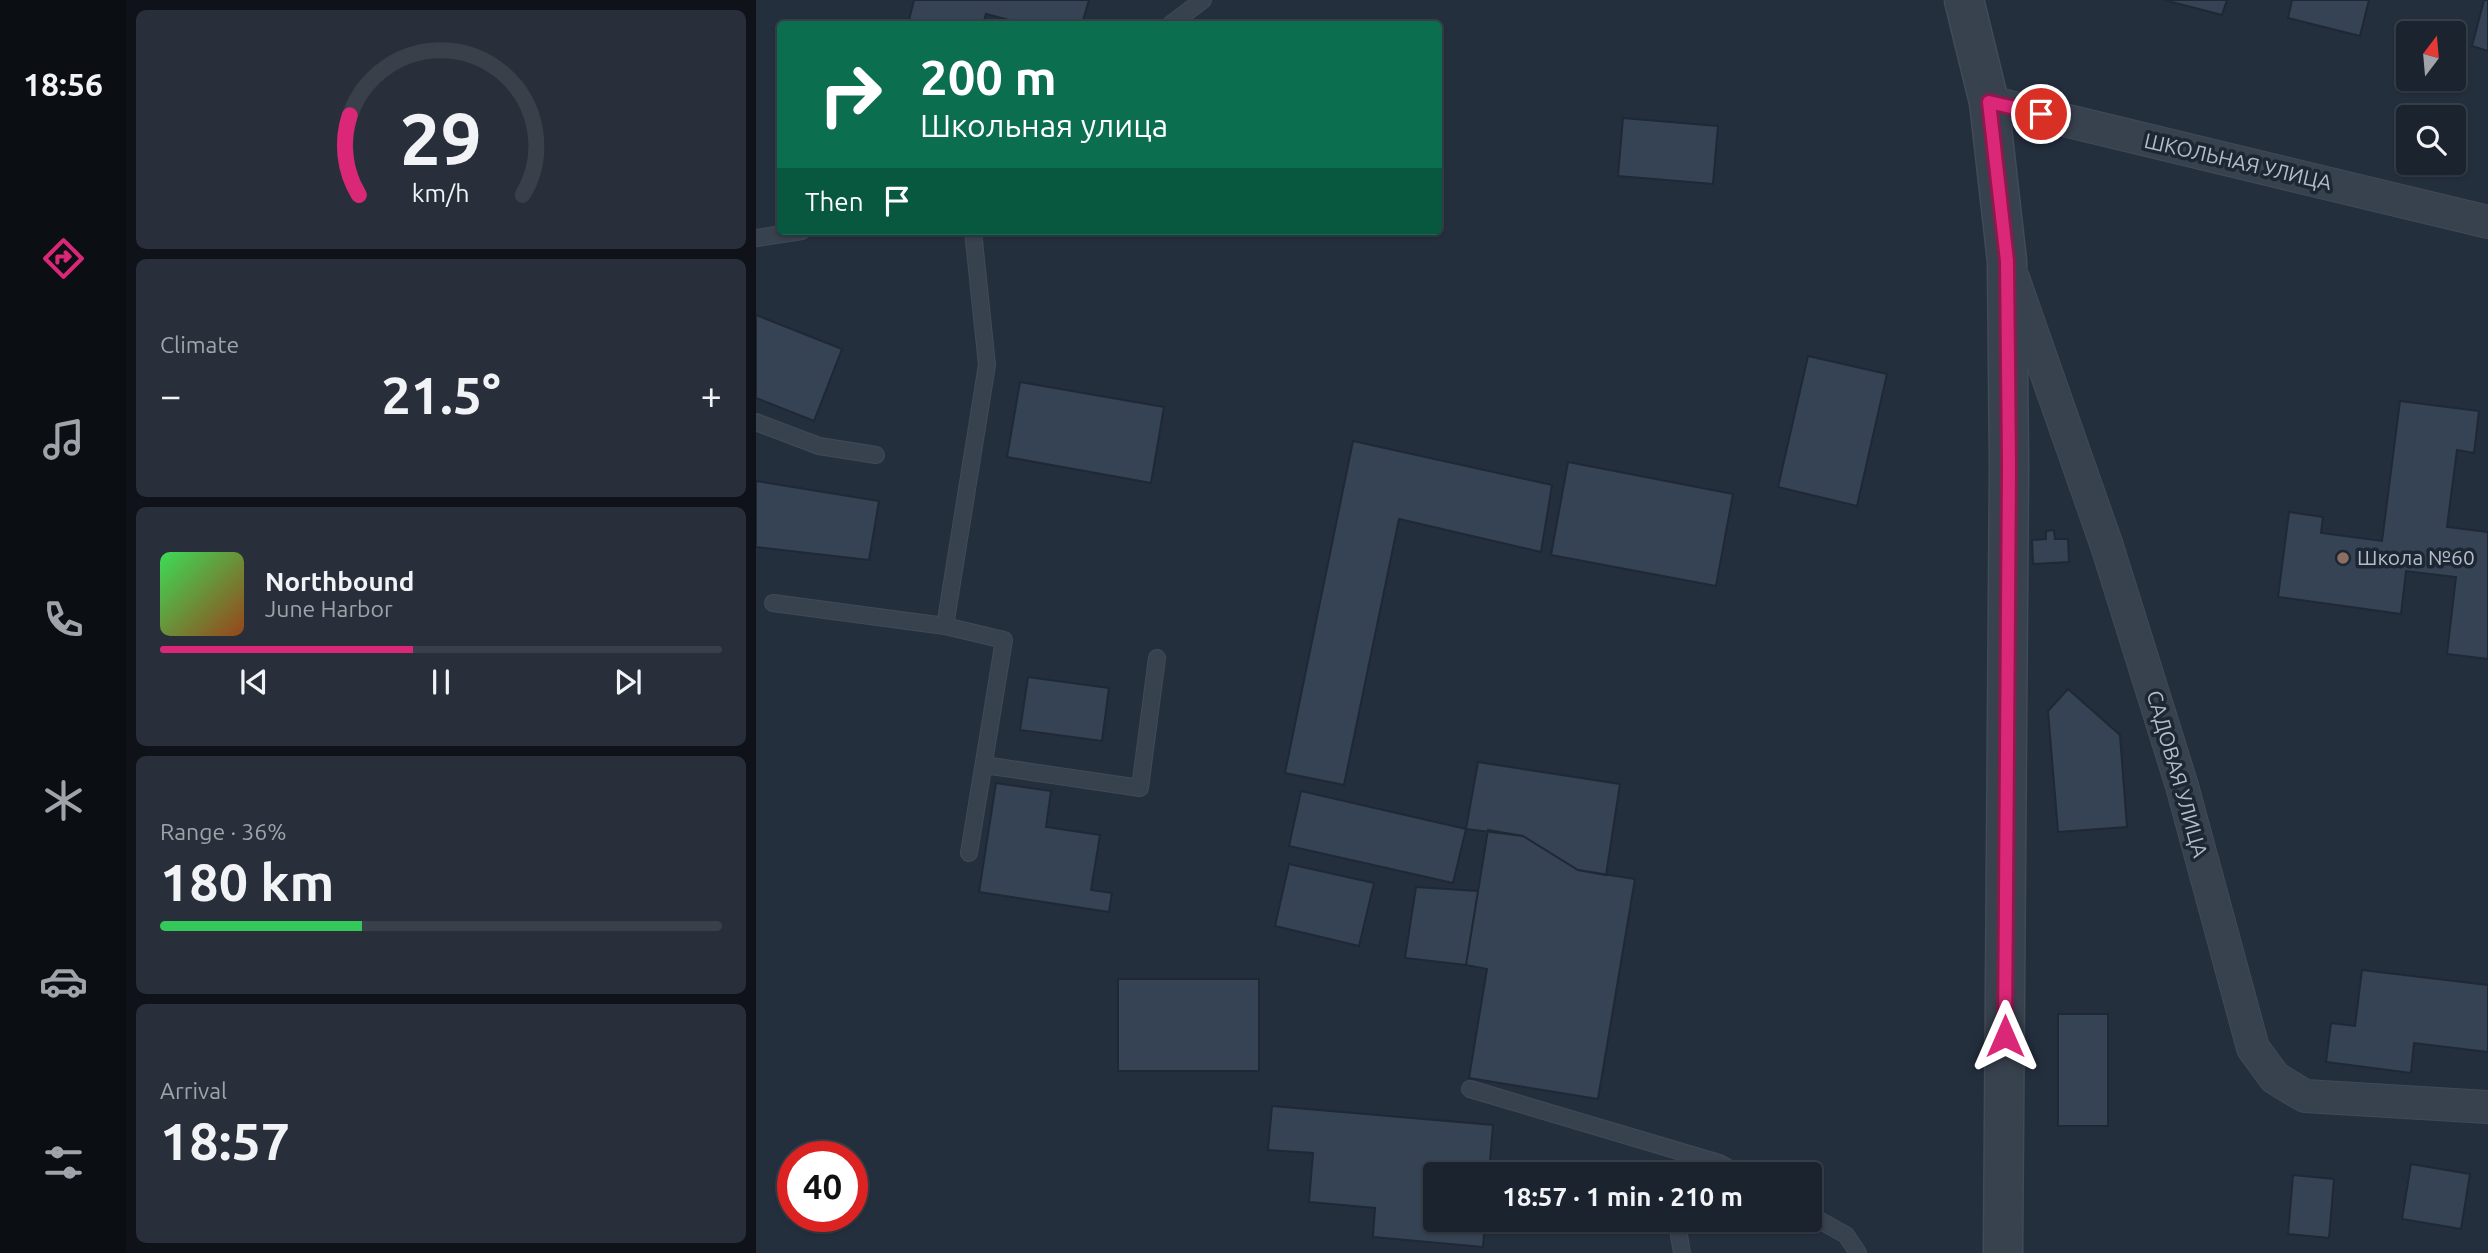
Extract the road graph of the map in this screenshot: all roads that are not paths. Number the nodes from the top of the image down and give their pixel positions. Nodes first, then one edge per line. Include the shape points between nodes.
1 (1203, 0) edge
2 (1964, 0) edge
3 (1175, 21) edge
4 (1989, 102) junction
5 (2488, 222) edge
6 (777, 235) edge
7 (973, 235) edge
8 (756, 238) edge
9 (2007, 261) junction
10 (756, 422) edge
11 (876, 455) dead end
12 (773, 603) dead end
13 (945, 626) junction
14 (1157, 658) dead end
15 (984, 765) junction
16 (969, 853) dead end
17 (1469, 1089) dead end
18 (2488, 1107) edge
19 (1696, 1162) edge
20 (1822, 1222) edge
21 (1678, 1232) edge
22 (1682, 1253) edge
23 (1858, 1253) edge
24 (2003, 1253) edge

1 - 3 lane
2 - 4 street
4 - 5 street, ШКОЛЬНАЯ УЛИЦА
4 - 9 street
6 - 8 lane
7 - 13 lane via 987,365
9 - 18 street, САДОВАЯ УЛИЦА via 2120,586 2182,786 2253,1048 2275,1078 2305,1096
9 - 24 street
10 - 11 lane via 819,446
12 - 13 lane
13 - 15 lane via 1004,640
14 - 15 lane via 1140,788
15 - 16 lane
17 - 19 lane
20 - 23 lane via 1846,1235
21 - 22 lane

